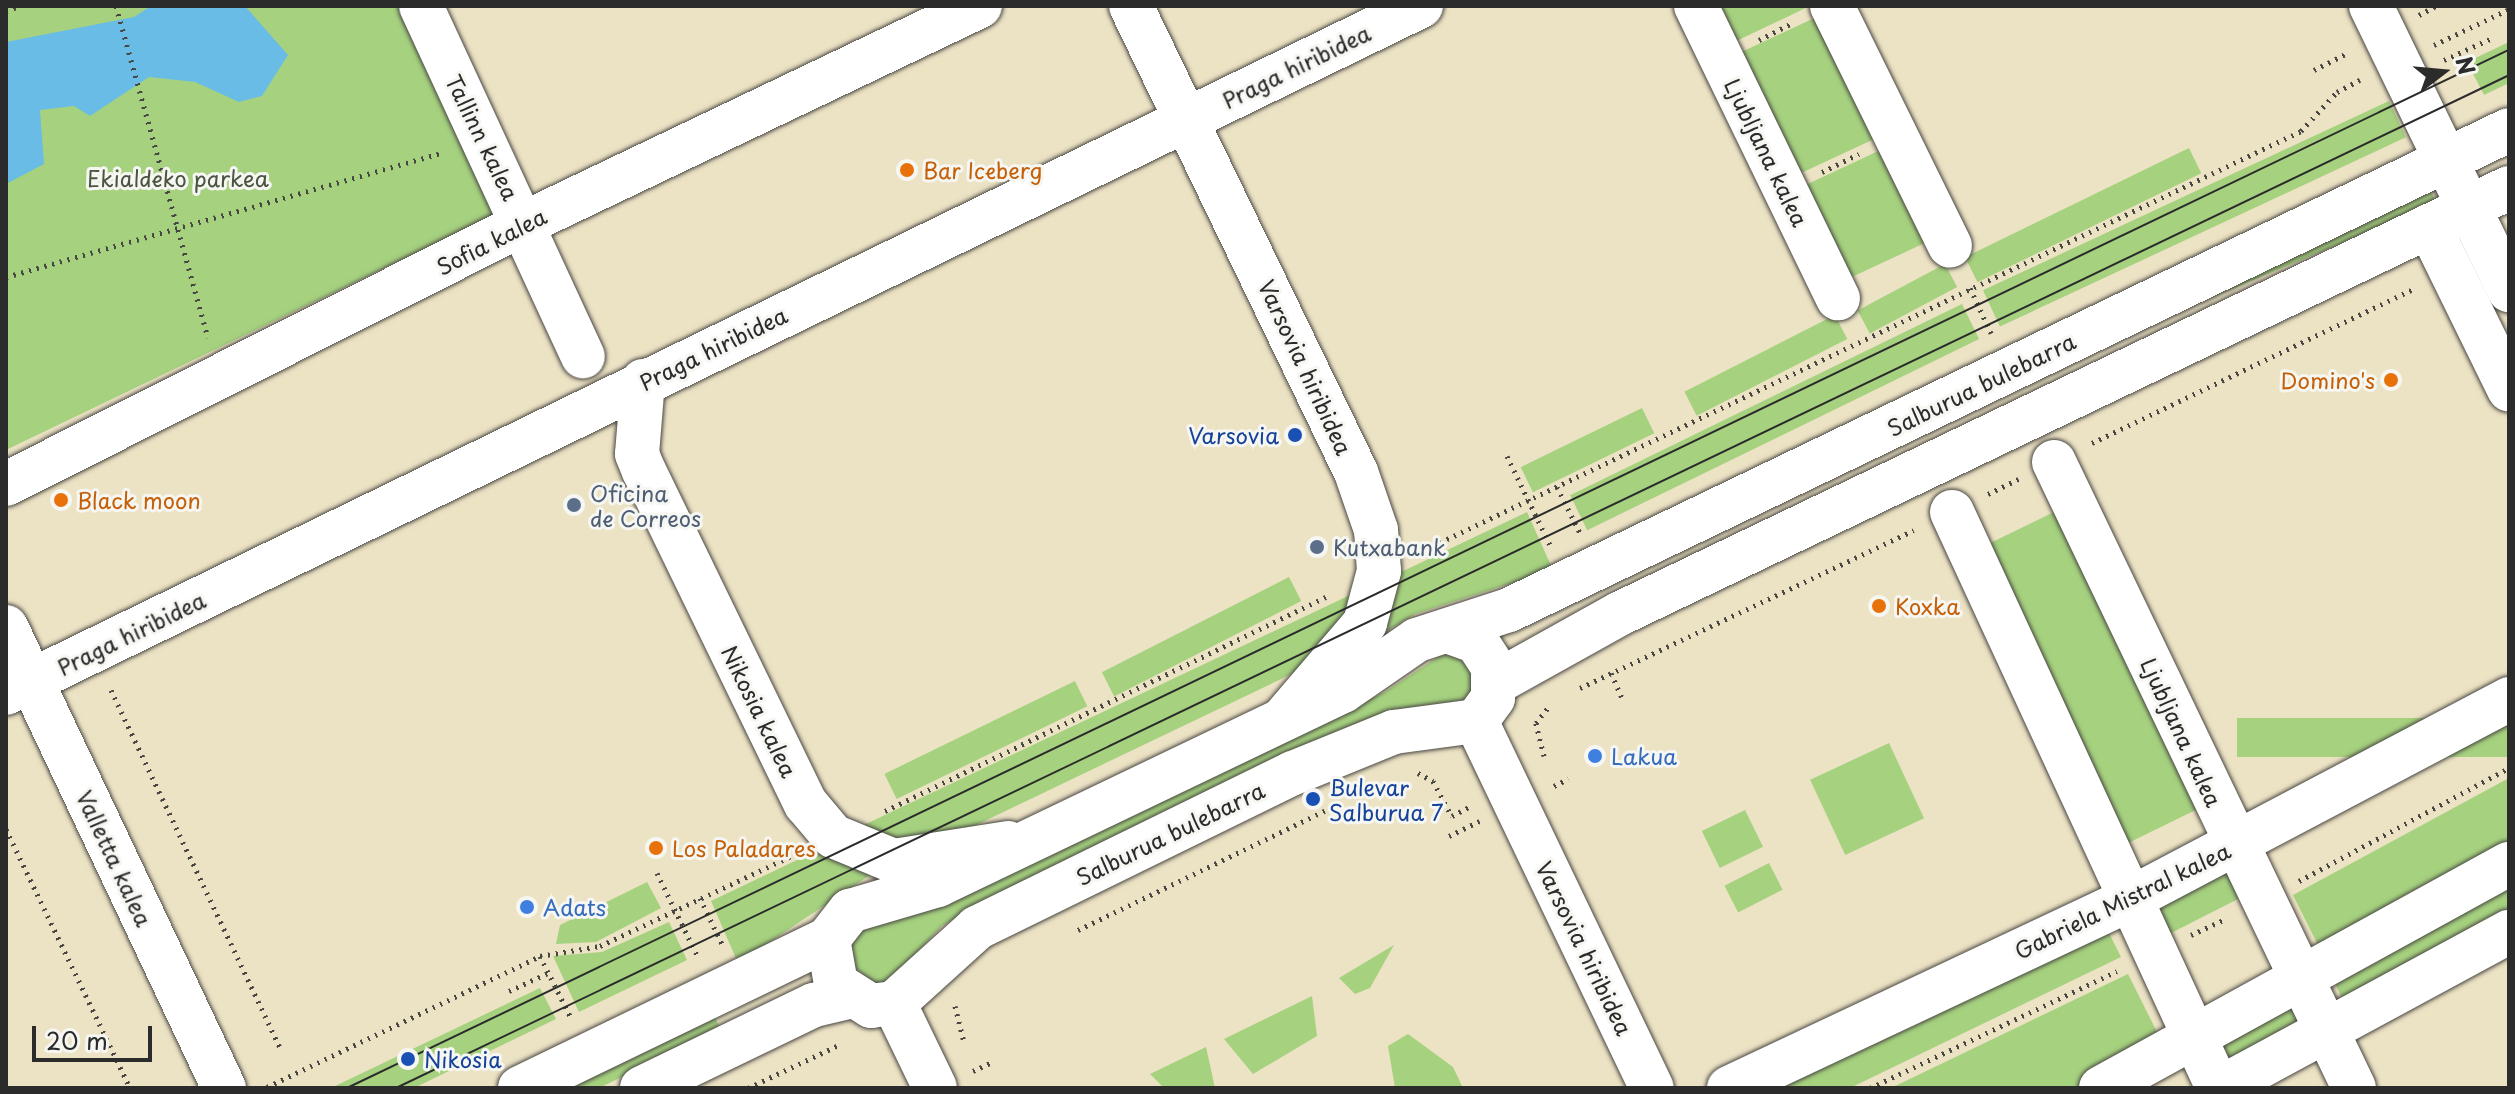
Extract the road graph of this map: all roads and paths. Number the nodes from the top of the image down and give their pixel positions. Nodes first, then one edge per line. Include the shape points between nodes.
1 (20, 6) edge
2 (421, 6) edge
3 (980, 6) edge
4 (1131, 6) edge
5 (1421, 6) edge
6 (1696, 6) edge
7 (2371, 6) edge
8 (117, 9) edge
9 (6, 11) edge
10 (1816, 13) edge
11 (2490, 39) dead end
12 (1722, 58) junction
13 (2406, 79) junction
14 (1188, 118) junction
15 (2509, 130) edge
16 (1896, 137) junction
17 (485, 141) junction
18 (2446, 160) junction
19 (1786, 189) junction
20 (2497, 197) edge
21 (525, 223) junction
22 (178, 225) junction
23 (2429, 226) junction
24 (1950, 246) joint
25 (2450, 270) junction
26 (6, 277) edge
27 (2509, 290) edge
28 (1838, 298) dead end
29 (1995, 341) dead end
30 (583, 356) dead end
31 (220, 381) junction
32 (643, 381) junction
33 (2509, 389) edge
34 (2054, 462) junction
35 (6, 484) edge
36 (1952, 512) junction
37 (6, 627) edge
38 (1450, 632) junction
39 (18, 687) edge
40 (111, 690) dead end
41 (1573, 692) dead end
42 (1560, 698) dead end
43 (2509, 699) edge
44 (1485, 702) junction
45 (1281, 721) junction
46 (1403, 773) dead end
47 (1508, 787) junction
48 (1361, 794) dead end
49 (6, 829) edge
50 (1039, 837) junction
51 (2235, 844) junction
52 (2509, 864) edge
53 (2130, 899) junction
54 (2509, 932) edge
55 (1064, 936) dead end
56 (828, 939) junction
57 (540, 956) dead end
58 (548, 973) junction
59 (2301, 977) junction
60 (509, 991) dead end
61 (850, 997) junction
62 (956, 998) dead end
63 (894, 1003) junction
64 (560, 1030) dead end
65 (2328, 1030) junction
66 (2194, 1037) junction
67 (849, 1041) dead end
68 (282, 1051) dead end
69 (928, 1078) edge
70 (130, 1088) edge
71 (224, 1088) edge
72 (520, 1088) edge
73 (642, 1088) edge
74 (748, 1088) edge
75 (1652, 1088) edge
76 (1729, 1088) edge
77 (2101, 1088) edge
78 (2219, 1088) edge
79 (2354, 1088) edge

1 - 9 path
2 - 17 street, Tallinn kalea
3 - 21 street, Sofia kalea
4 - 14 street, Varsovia hiribidea
5 - 14 street, Praga hiribidea
6 - 12 street, Ljubljana kalea
7 - 13 street
8 - 22 path
10 - 12 path
10 - 16 street
11 - 13 path
12 - 19 street, Ljubljana kalea
13 - 18 street
14 - 32 street, Praga hiribidea
14 - 45 street, Varsovia hiribidea via 1356,472 1376,530 1379,571 1365,623
15 - 18 street, Salburua bulebarra
16 - 19 path
16 - 24 street
17 - 21 street, Tallinn kalea
17 - 22 path
18 - 20 street
18 - 38 street, Salburua bulebarra via 1521,605
19 - 28 street, Ljubljana kalea
20 - 23 street, Salburua bulebarra
20 - 27 street
21 - 30 street, Tallinn kalea
21 - 31 street, Sofia kalea
22 - 26 path
22 - 31 path
23 - 25 street
23 - 44 street, Salburua bulebarra via 1619,614
24 - 29 path
25 - 33 street
25 - 34 path
31 - 35 street, Sofia kalea
32 - 39 street, Praga hiribidea
32 - 50 street, Nikosia kalea via 637,454 644,471 806,804 833,836 894,861
34 - 36 path
34 - 51 street, Ljubljana kalea
36 - 41 path
36 - 53 street
37 - 39 street, Valletta kalea
38 - 44 street via 1487,654
38 - 45 street, Salburua bulebarra via 1417,640 1374,675
39 - 71 street, Valletta kalea
40 - 68 path
42 - 47 path via 1536,723 1548,767
43 - 51 street, Gabriela Mistral kalea
44 - 47 street, Varsovia hiribidea
44 - 63 street, Salburua bulebarra via 1370,739 1279,779 977,928
45 - 50 street, Salburua bulebarra
46 - 47 path via 1433,781 1452,816
47 - 75 street, Varsovia hiribidea
48 - 55 path
49 - 70 path
50 - 56 street, Salburua bulebarra via 938,885 850,911
51 - 53 street, Gabriela Mistral kalea
51 - 59 street, Ljubljana kalea
52 - 59 street
53 - 66 street
53 - 76 street, Gabriela Mistral kalea
54 - 65 street
56 - 61 street via 830,969
56 - 72 street, Salburua bulebarra
57 - 58 path
58 - 60 path
58 - 64 path via 574,1024
59 - 65 street, Ljubljana kalea
59 - 66 street
61 - 63 street
61 - 73 street via 814,1005
62 - 69 path via 965,1046
63 - 69 street
65 - 78 street
65 - 79 street, Ljubljana kalea
66 - 77 street
66 - 78 street
67 - 74 path

